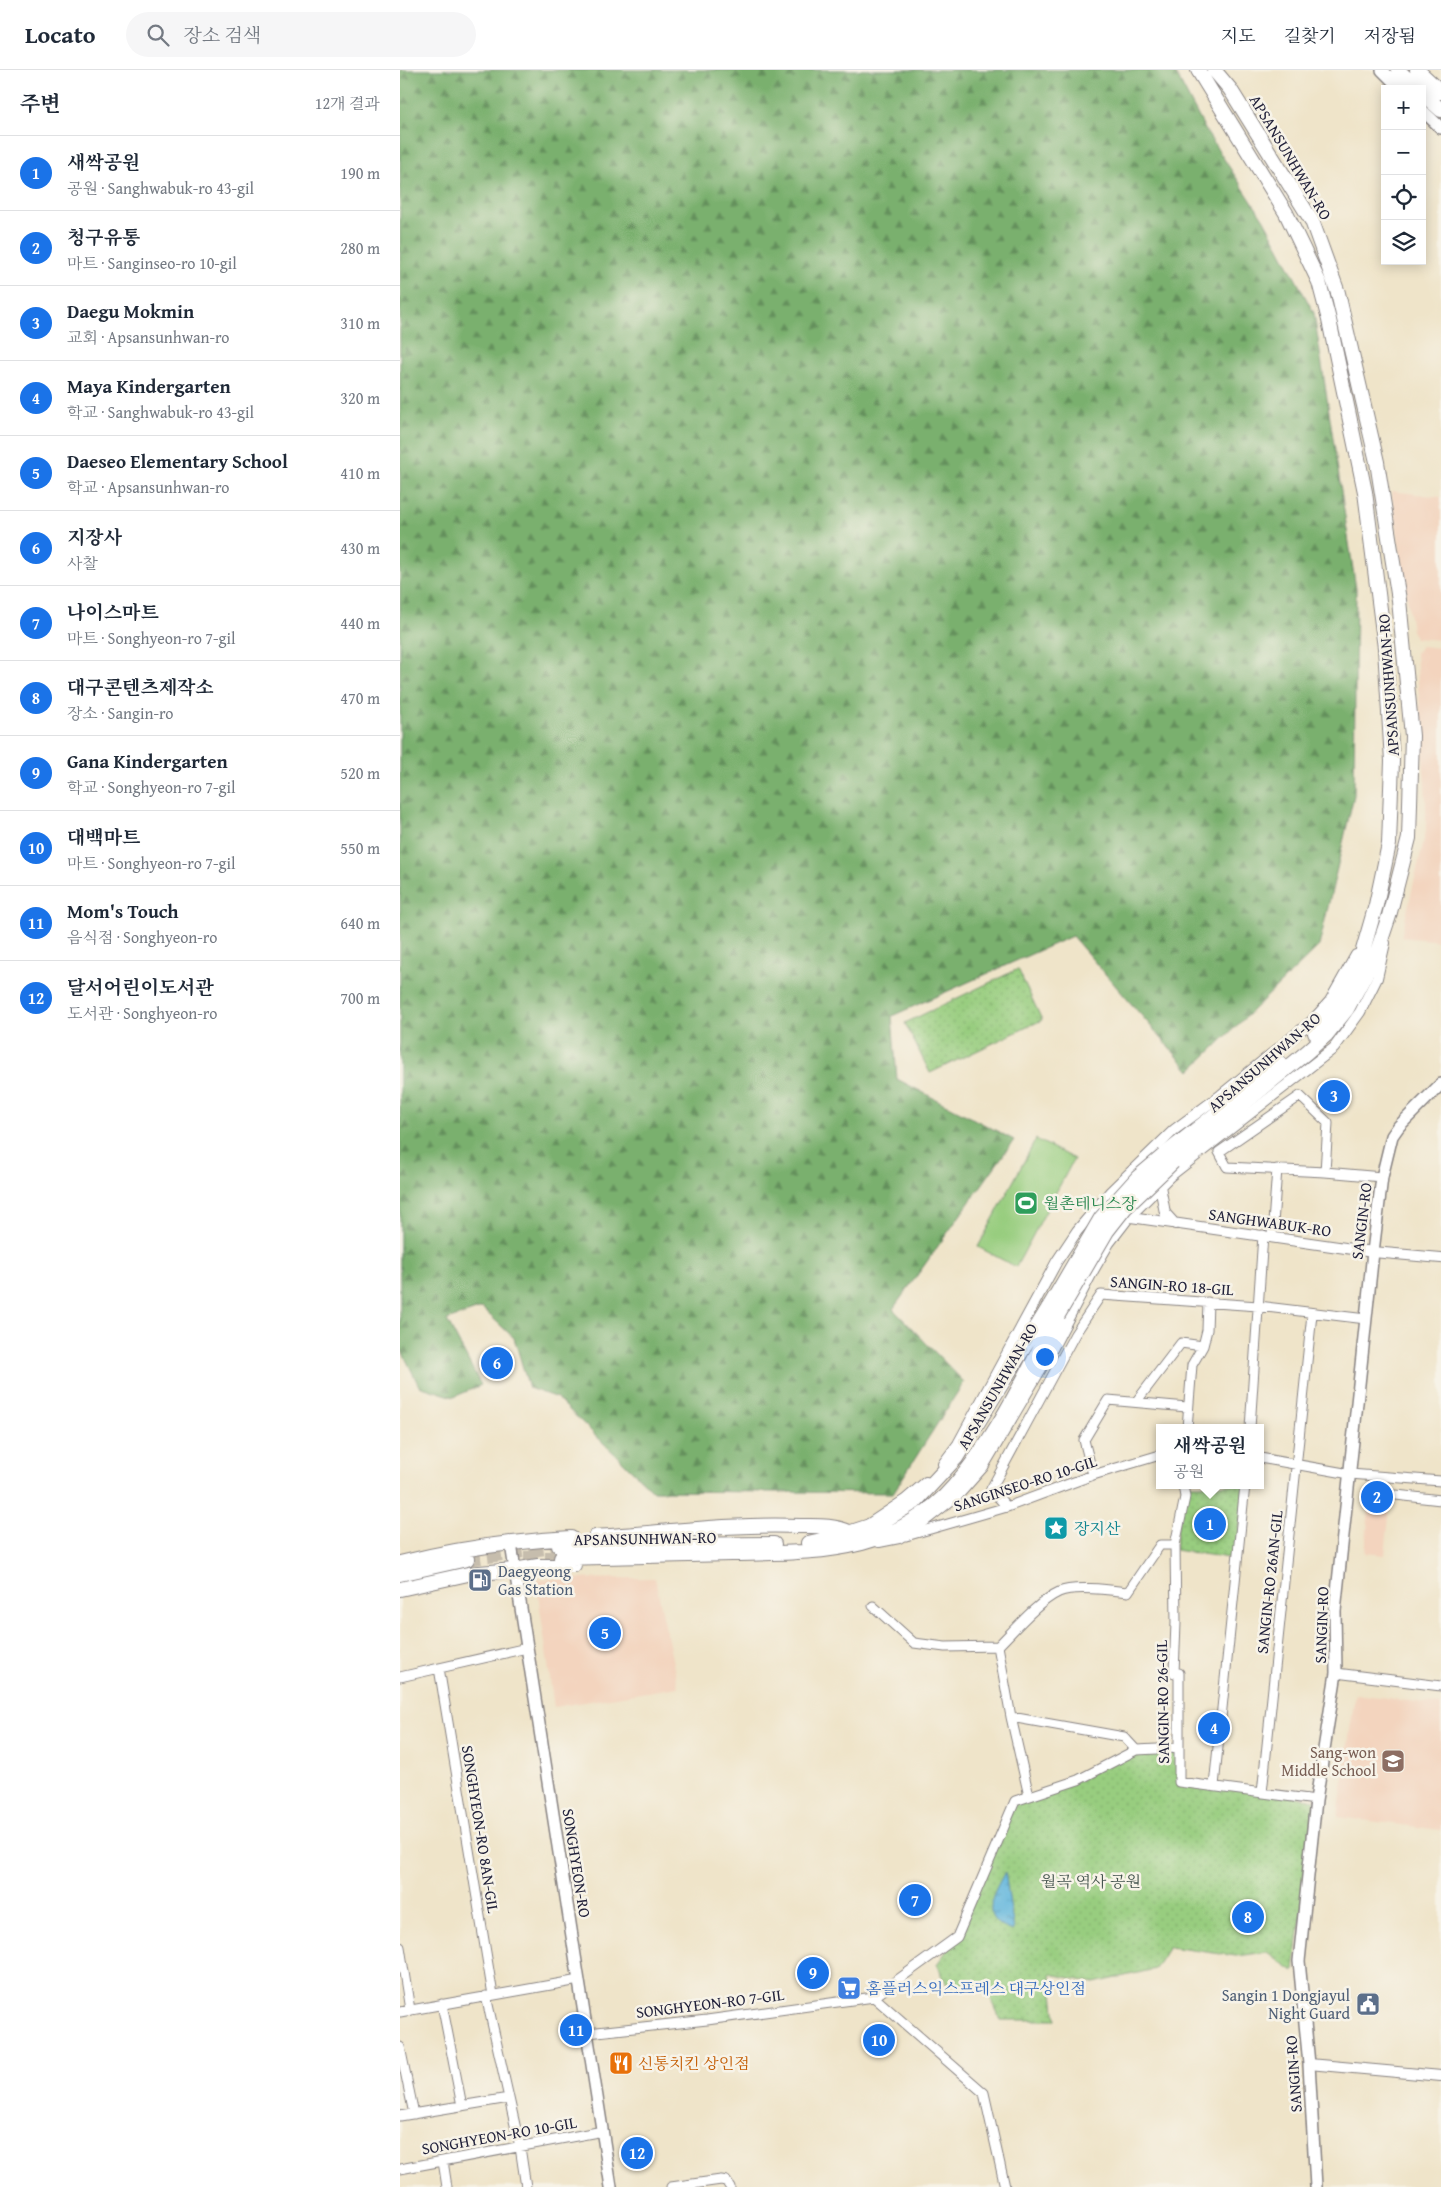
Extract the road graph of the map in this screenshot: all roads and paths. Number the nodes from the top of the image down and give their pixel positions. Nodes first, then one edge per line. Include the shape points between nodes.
1 (1198, 70) edge
2 (1214, 70) edge
3 (1220, 70) edge
4 (1382, 70) edge
5 (1398, 70) edge
6 (1417, 70) edge
7 (1397, 85) edge
8 (1414, 85) edge
9 (1230, 89) junction
10 (1441, 92) edge
11 (1426, 96) edge
12 (1441, 110) edge
13 (1426, 114) edge
14 (1441, 128) edge
15 (1389, 916) junction
16 (1441, 1084) edge
17 (1162, 1157) junction
18 (1276, 1169) junction
19 (1325, 1172) junction
20 (1382, 1177) junction
21 (1163, 1183) junction
22 (1096, 1210) junction
23 (1128, 1218) junction
24 (1175, 1224) junction
25 (1267, 1236) junction
26 (1373, 1252) junction
27 (1441, 1258) edge
28 (1208, 1302) junction
29 (1258, 1306) junction
30 (1053, 1311) junction
31 (1312, 1314) junction
32 (1366, 1320) junction
33 (1203, 1346) junction
34 (1136, 1402) junction
35 (1187, 1407) junction
36 (1187, 1424) edge
37 (1250, 1424) edge
38 (1156, 1457) edge
39 (1264, 1459) edge
40 (1297, 1466) junction
41 (1350, 1474) junction
42 (1093, 1475) junction
43 (1441, 1481) edge
44 (1184, 1489) edge
45 (1244, 1489) edge
46 (1396, 1495) dead end
47 (1441, 1500) edge
48 (1007, 1507) junction
49 (856, 1531) junction
50 (898, 1538) junction
51 (863, 1543) junction
52 (511, 1544) junction
53 (1175, 1545) junction
54 (844, 1546) junction
55 (400, 1563) edge
56 (514, 1570) junction
57 (400, 1574) edge
58 (400, 1583) edge
59 (400, 1589) edge
60 (873, 1606) dead end
61 (998, 1646) junction
62 (526, 1648) junction
63 (439, 1668) junction
64 (1336, 1673) junction
65 (400, 1677) edge
66 (1441, 1686) edge
67 (1010, 1717) junction
68 (1179, 1748) junction
69 (1136, 1750) junction
70 (1214, 1786) junction
71 (1262, 1793) junction
72 (1029, 1796) junction
73 (1316, 1800) junction
74 (400, 1947) edge
75 (579, 1980) junction
76 (490, 1996) junction
77 (874, 1997) junction
78 (442, 2004) junction
79 (410, 2010) junction
80 (400, 2012) edge
81 (588, 2033) junction
82 (400, 2047) edge
83 (1309, 2064) junction
84 (1441, 2076) edge
85 (509, 2098) junction
86 (462, 2106) junction
87 (414, 2114) junction
88 (400, 2116) edge
89 (603, 2132) junction
90 (520, 2147) junction
91 (443, 2161) junction
92 (400, 2169) edge
93 (693, 2185) edge
94 (447, 2187) edge
95 (526, 2187) edge
96 (612, 2187) edge
97 (671, 2187) edge
98 (730, 2187) edge
99 (1005, 2187) edge
100 (1316, 2187) edge

1 - 17 highway, APSANSUNHWAN-RO via 1286,213 1319,282 1365,492 1385,648 1392,761 1389,844 1359,964 1346,991 1319,1030
2 - 9 highway, APSANSUNHWAN-RO
3 - 9 highway
4 - 7 main road
5 - 8 highway
6 - 10 highway
9 - 15 highway, APSANSUNHWAN-RO via 1312,221 1338,294 1377,462 1399,600 1412,736 1409,838
11 - 12 highway
13 - 14 main road
15 - 17 highway, APSANSUNHWAN-RO via 1364,982 1326,1035 1280,1076
15 - 21 street via 1377,978 1360,1012 1334,1048
16 - 20 main road, SANGIN-RO via 1392,1136
17 - 21 street via 1149,1160 1152,1171
17 - 22 street via 1111,1191
17 - 30 highway, APSANSUNHWAN-RO, bridge via 1138,1177 1101,1218
18 - 19 street
18 - 19 street via 1227,1166 1219,1152 1300,1096 1328,1123
18 - 25 street
19 - 20 street
20 - 26 main road, SANGIN-RO
21 - 23 street
21 - 24 street via 1165,1213
22 - 23 street, SANGHWABUK-RO
22 - 49 street via 1061,1254 958,1444 945,1462 905,1500
23 - 24 street, SANGHWABUK-RO
23 - 50 street via 1097,1263 1048,1357 982,1467 959,1494
24 - 25 street, SANGHWABUK-RO
25 - 26 street, SANGHWABUK-RO
25 - 29 street
26 - 27 street, SANGHWABUK-RO
26 - 32 main road, SANGIN-RO
28 - 29 street, SANGIN-RO 18-GIL
28 - 33 street
28 - 48 street, SANGIN-RO 18-GIL via 1101,1295 1080,1326 991,1489
29 - 31 street, SANGIN-RO 18-GIL
29 - 37 street
30 - 49 highway, APSANSUNHWAN-RO via 956,1458 915,1502 882,1522
30 - 51 highway, APSANSUNHWAN-RO via 999,1423 954,1487 903,1527
31 - 32 street, SANGIN-RO 18-GIL
31 - 40 street, SANGIN-RO 26AN-GIL
32 - 41 main road, SANGIN-RO
33 - 34 street via 1181,1343
33 - 35 street via 1192,1365
34 - 35 street
34 - 42 street via 1108,1400 1090,1427 1084,1440
35 - 36 street
38 - 42 street, SANGINSEO-RO 10-GIL
39 - 40 street
40 - 41 street
40 - 71 street, SANGIN-RO 26AN-GIL
41 - 43 street
41 - 64 main road, SANGIN-RO via 1335,1611
42 - 48 street, SANGINSEO-RO 10-GIL
44 - 53 street, SANGIN-RO 26-GIL via 1185,1497
45 - 70 street
46 - 47 street
48 - 50 street, SANGINSEO-RO 10-GIL
49 - 52 highway via 753,1526
49 - 54 highway, APSANSUNHWAN-RO via 806,1543 560,1552 804,1552
50 - 51 street
51 - 54 highway, APSANSUNHWAN-RO
52 - 55 highway via 439,1553
52 - 56 main road, SONGHYEON-RO
53 - 61 street via 1160,1545 1128,1592 1096,1588 1060,1592 1037,1608
53 - 68 street, SANGIN-RO 26-GIL via 1174,1673 1179,1673
54 - 56 highway via 821,1556 538,1566
56 - 59 highway via 468,1574
56 - 62 main road, SONGHYEON-RO
57 - 58 highway via 468,1563
60 - 61 street via 914,1643 945,1647
61 - 67 street
62 - 63 street
62 - 75 main road, SONGHYEON-RO
63 - 65 street
63 - 76 street, SONGHYEON-RO 8AN-GIL
64 - 66 street
64 - 73 main road, SANGIN-RO
67 - 69 street via 1124,1737
67 - 72 street
68 - 69 street, SONGHYEON-RO 7-GIL
68 - 70 street, SANGIN-RO 26-GIL via 1179,1782
69 - 72 street, SONGHYEON-RO 7-GIL via 1078,1780
70 - 71 street, SANGIN-RO 26-GIL
71 - 73 street, SANGIN-RO 26-GIL
72 - 77 street, SONGHYEON-RO 7-GIL via 1014,1801 957,1937
73 - 83 main road, SANGIN-RO via 1299,1961
74 - 79 street
75 - 76 street
75 - 81 main road, SONGHYEON-RO
76 - 78 street
76 - 85 street, SONGHYEON-RO 8AN-GIL
77 - 81 street, SONGHYEON-RO 7-GIL
77 - 99 street via 984,2093
78 - 79 street
78 - 86 street
79 - 80 street
81 - 89 main road, SONGHYEON-RO
82 - 87 street
83 - 84 street
83 - 100 main road, SANGIN-RO
85 - 86 street
85 - 90 street, SONGHYEON-RO 8AN-GIL
86 - 87 street
87 - 88 street
89 - 90 street, SONGHYEON-RO 10-GIL
89 - 96 main road, SONGHYEON-RO
90 - 91 street, SONGHYEON-RO 10-GIL
90 - 95 street, SONGHYEON-RO 8AN-GIL
91 - 92 street, SONGHYEON-RO 10-GIL
91 - 94 street
93 - 97 street
93 - 98 street via 721,2180

